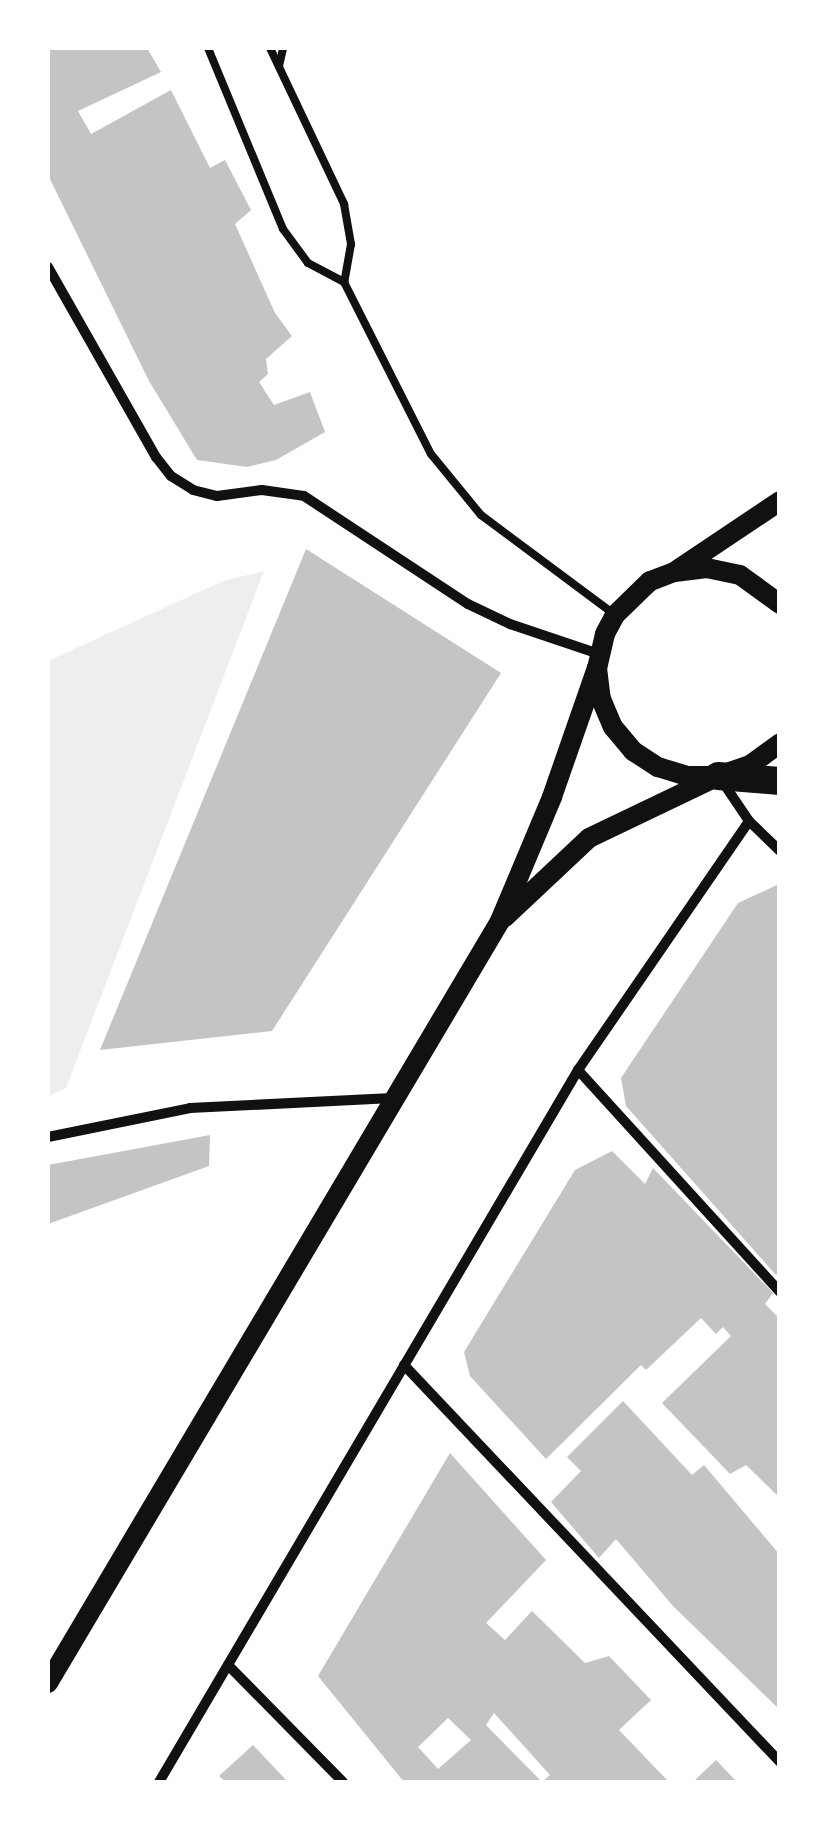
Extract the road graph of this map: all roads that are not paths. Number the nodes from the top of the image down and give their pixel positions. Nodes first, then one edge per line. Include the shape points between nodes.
1 (208, 48) edge
2 (270, 48) edge
3 (283, 48) edge
4 (279, 66) junction
5 (48, 267) edge
6 (344, 282) junction
7 (780, 501) edge
8 (674, 572) junction
9 (780, 604) edge
10 (615, 615) junction
11 (598, 661) junction
12 (780, 743) edge
13 (718, 776) junction
14 (780, 780) edge
15 (749, 821) junction
16 (780, 850) edge
17 (500, 921) junction
18 (578, 1070) junction
19 (395, 1098) junction
20 (48, 1137) edge
21 (780, 1292) edge
22 (404, 1365) junction
23 (228, 1665) junction
24 (48, 1683) edge
25 (780, 1762) edge
26 (159, 1782) edge
27 (343, 1782) edge

1 - 6 lane via 294,248
2 - 4 lane
3 - 4 lane
4 - 6 lane via 344,204 351,244
5 - 11 street via 171,476 217,496 262,490 304,496 468,604
6 - 10 lane via 411,420 454,486 510,541
7 - 8 main road
8 - 9 main road via 707,568 740,575
8 - 10 main road via 650,581
10 - 11 main road
11 - 13 main road via 601,699 633,751 658,768
11 - 17 main road
12 - 13 main road via 750,765
13 - 14 highway
13 - 15 street
13 - 17 main road via 589,838
15 - 16 street
15 - 18 street
17 - 19 main road
18 - 21 street
18 - 22 street
19 - 20 street via 190,1108
19 - 24 main road
22 - 23 street
22 - 25 street
23 - 26 street
23 - 27 street

